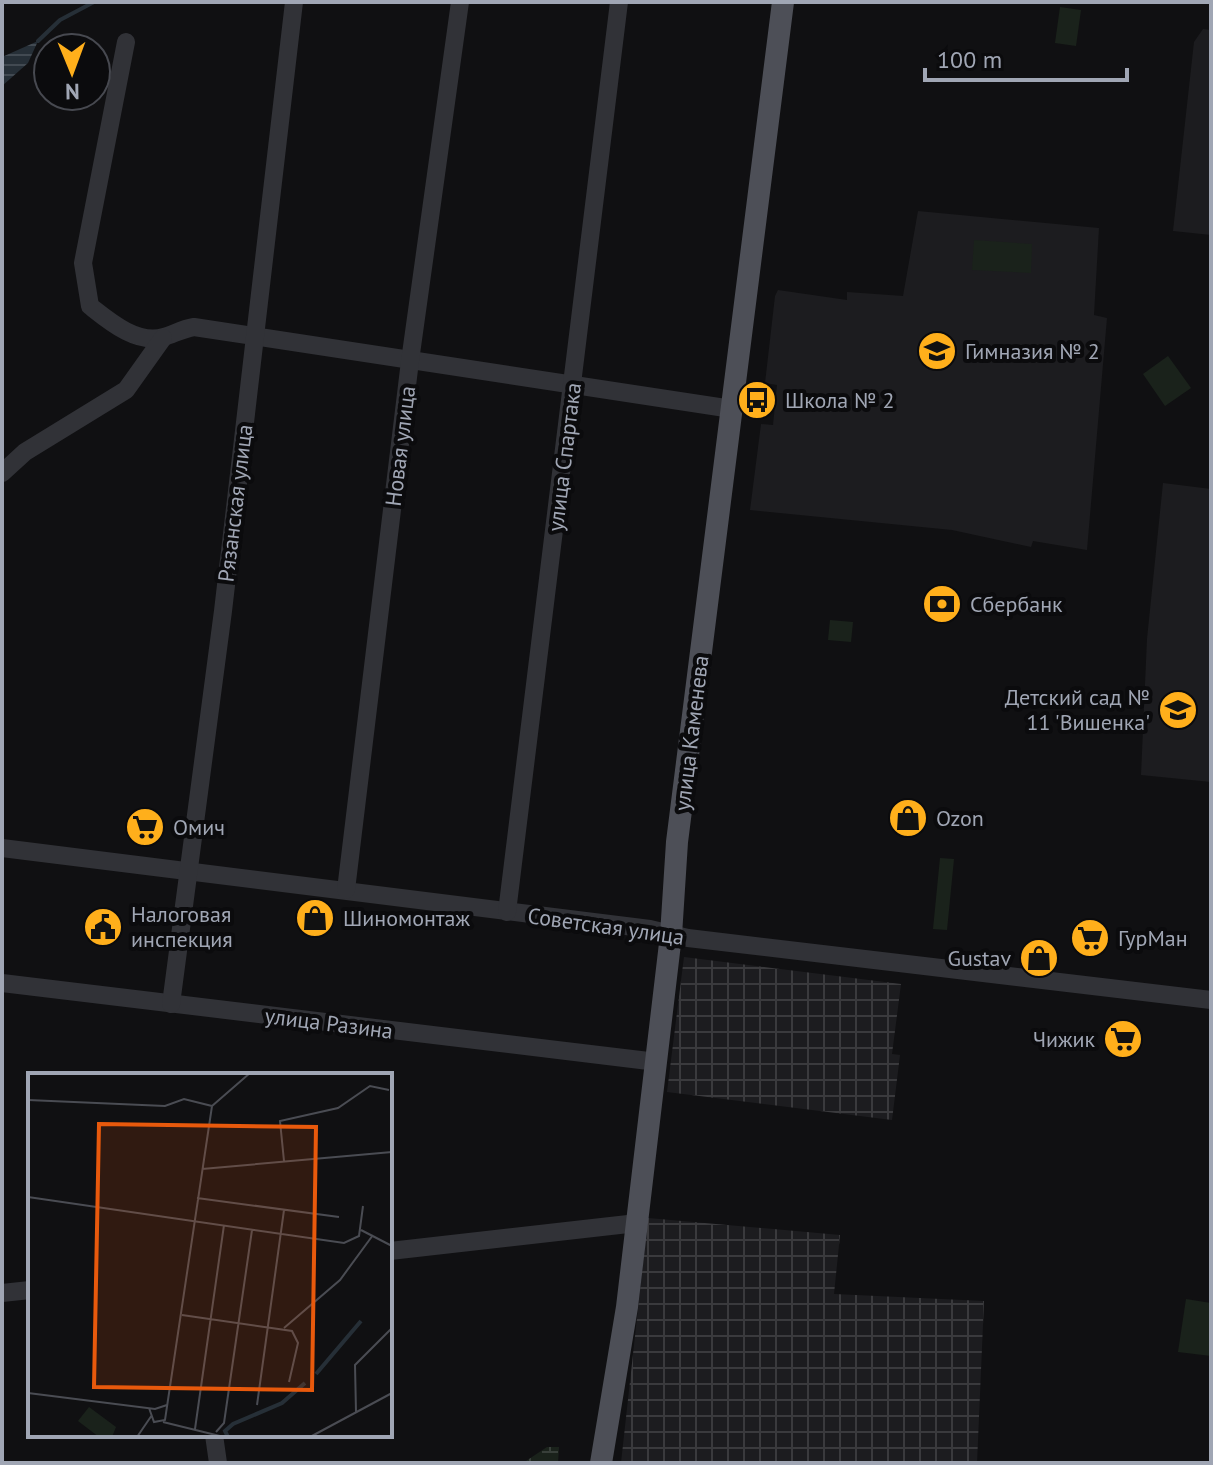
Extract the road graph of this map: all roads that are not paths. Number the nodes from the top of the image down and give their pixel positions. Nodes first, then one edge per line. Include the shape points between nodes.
1 (294, 2) edge
2 (460, 2) edge
3 (619, 2) edge
4 (783, 2) edge
5 (126, 42) dead end
6 (255, 337) junction
7 (163, 338) junction
8 (410, 361) junction
9 (572, 386) junction
10 (732, 409) junction
11 (2, 473) edge
12 (2, 848) edge
13 (187, 872) junction
14 (346, 890) junction
15 (507, 912) junction
16 (671, 935) junction
17 (2, 983) edge
18 (1211, 1000) edge
19 (171, 1004) junction
20 (657, 1062) junction
21 (637, 1223) junction
22 (392, 1251) edge
23 (28, 1290) edge
24 (2, 1293) edge
25 (214, 1437) edge
26 (218, 1463) edge
27 (601, 1463) edge

1 - 6 street, Рязанская улица
2 - 8 street, Новая улица
3 - 9 street, улица Спартака
4 - 10 main road, улица Каменева
5 - 7 street via 83,263 90,306 117,327
6 - 7 street via 194,327
6 - 8 street
6 - 13 street, Рязанская улица
7 - 11 street via 126,390 25,452
8 - 9 street
8 - 14 street, Новая улица
9 - 10 street
9 - 15 street, улица Спартака
10 - 16 main road, улица Каменева via 677,842
12 - 13 street, Советская улица
13 - 14 street, Советская улица
13 - 19 street, Рязанская улица
14 - 15 street, Советская улица
15 - 16 street, Советская улица
16 - 18 street, Советская улица
16 - 20 main road, улица Каменева
17 - 19 street, улица Разина
19 - 20 street, улица Разина
20 - 21 main road, улица Каменева
21 - 22 street
21 - 27 main road, улица Каменева
23 - 24 street
25 - 26 street

